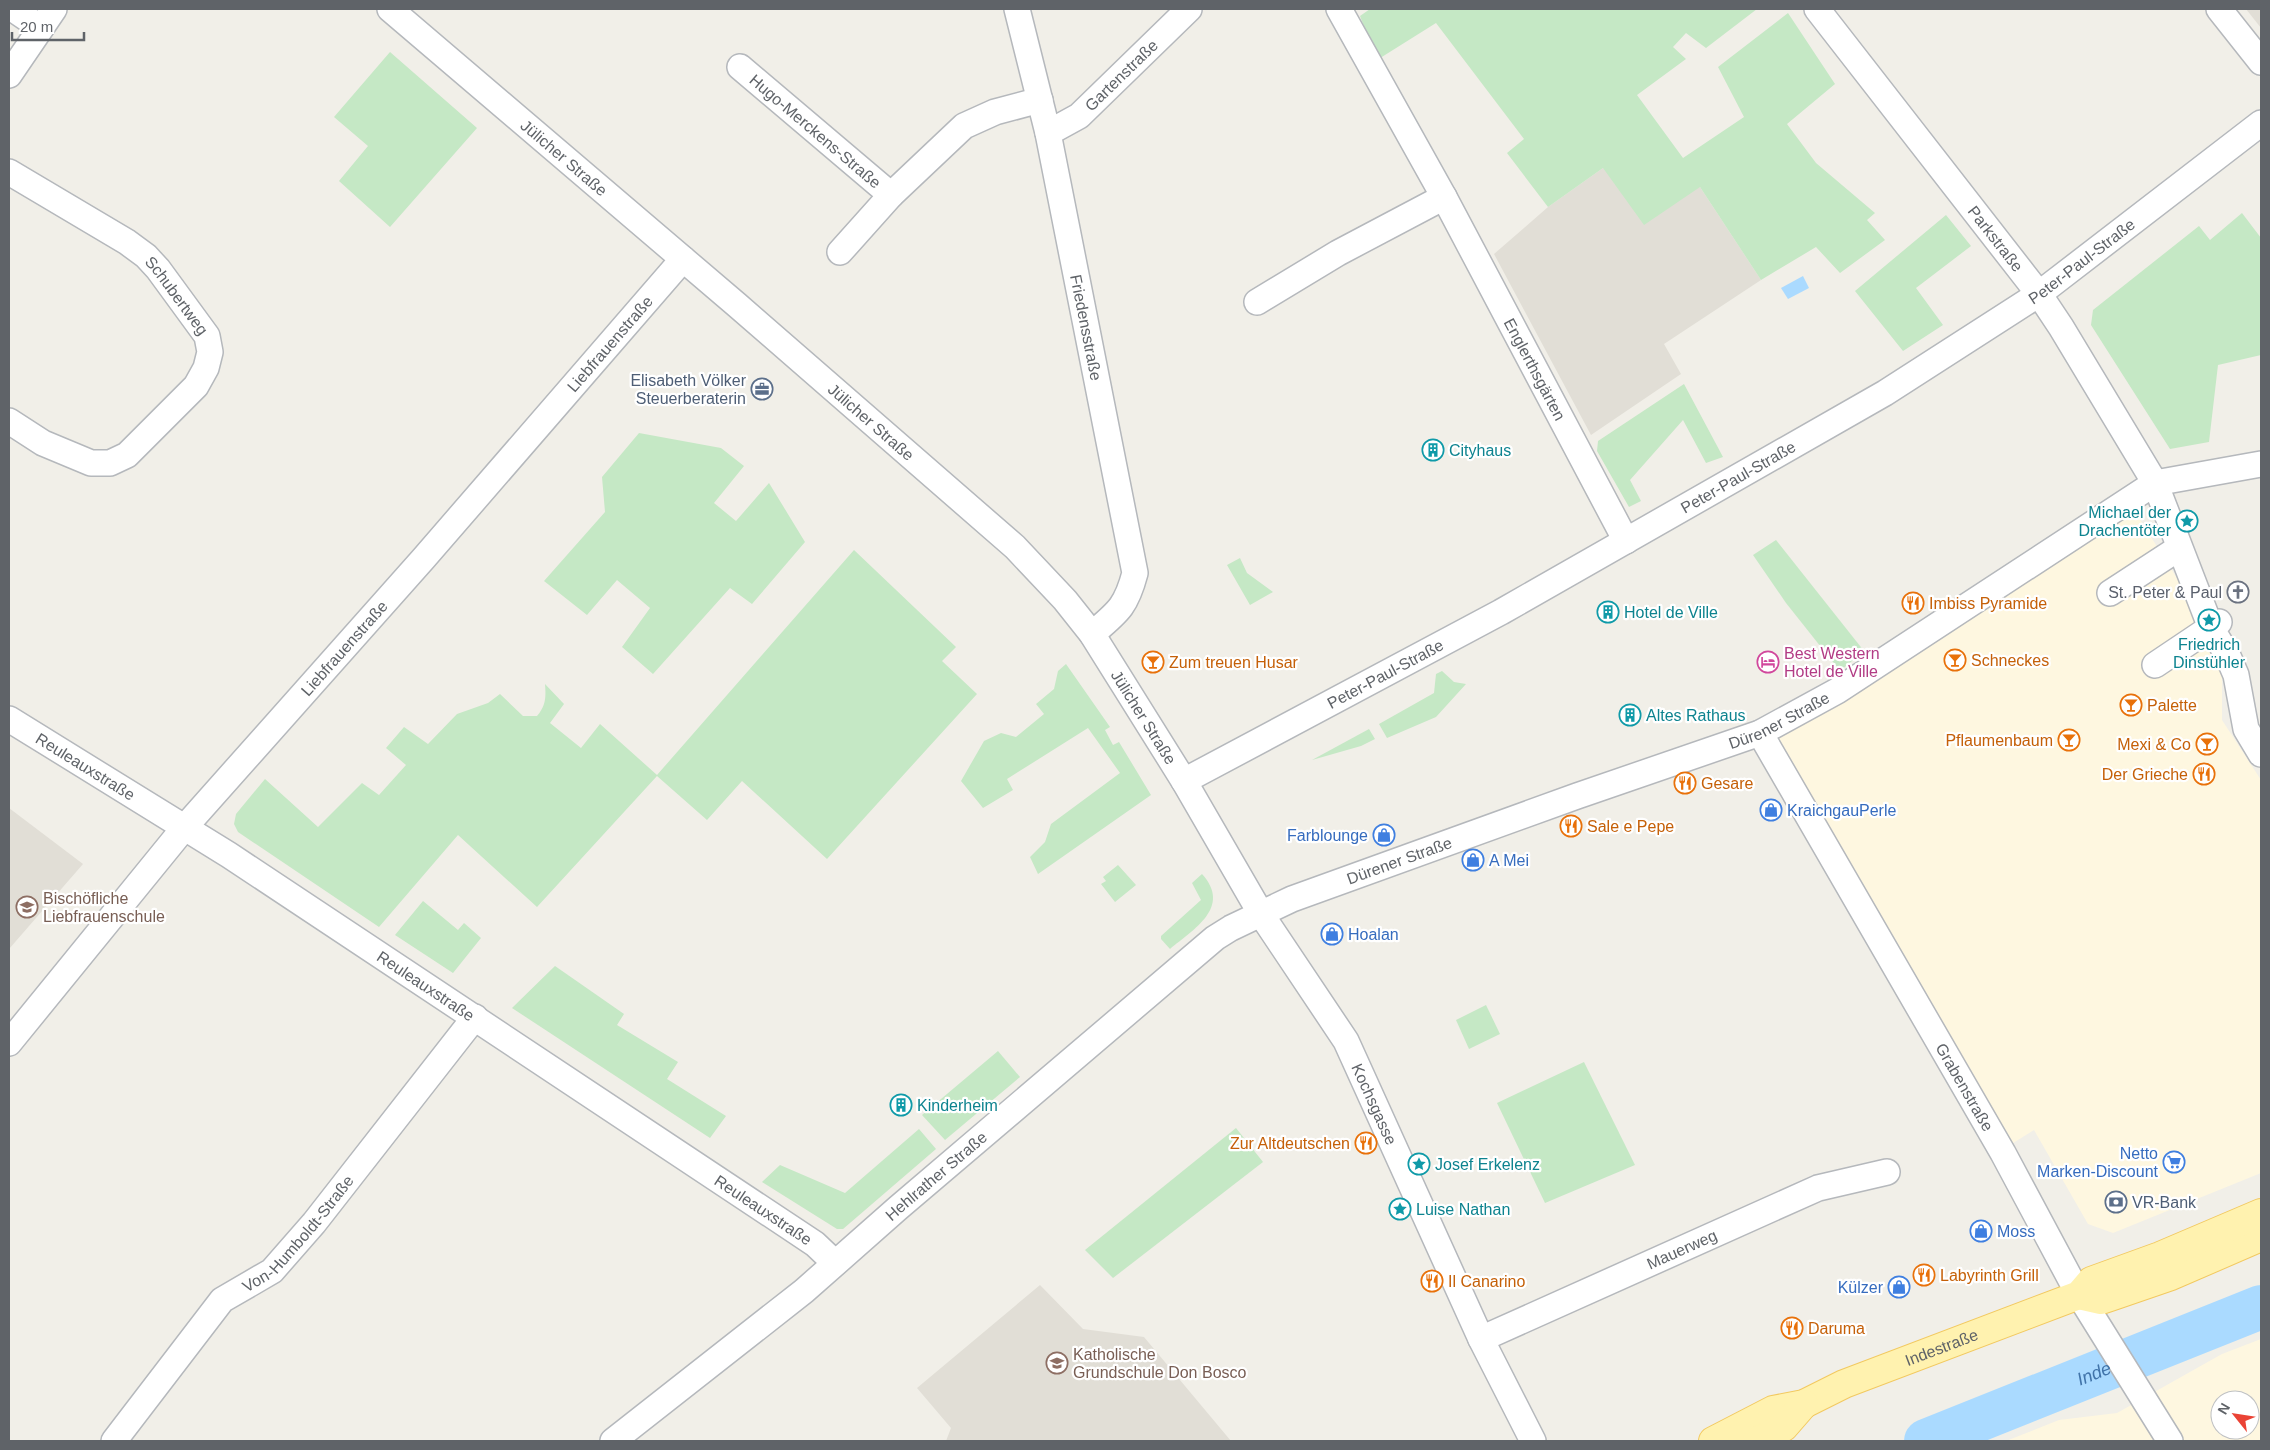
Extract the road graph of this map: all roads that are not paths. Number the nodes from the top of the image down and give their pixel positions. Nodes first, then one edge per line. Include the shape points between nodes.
1 (13, 9) edge
2 (390, 9) edge
3 (1017, 9) edge
4 (1189, 9) edge
5 (1339, 9) edge
6 (1817, 9) edge
7 (2219, 9) edge
8 (47, 18) edge
9 (2261, 62) edge
10 (740, 67) dead end
11 (9, 75) edge
12 (1040, 100) junction
13 (2261, 123) edge
14 (1048, 133) junction
15 (9, 172) edge
16 (891, 195) junction
17 (1444, 197) junction
18 (840, 252) dead end
19 (683, 259) junction
20 (2038, 294) junction
21 (1257, 302) dead end
22 (9, 421) edge
23 (2261, 464) edge
24 (2155, 484) junction
25 (1626, 541) junction
26 (2179, 548) junction
27 (2110, 593) dead end
28 (2215, 625) junction
29 (1092, 634) junction
30 (2155, 665) dead end
31 (9, 719) edge
32 (1760, 733) junction
33 (2261, 754) edge
34 (1184, 781) junction
35 (184, 828) junction
36 (1261, 914) junction
37 (475, 1017) junction
38 (9, 1043) edge
39 (1886, 1172) dead end
40 (2261, 1213) edge
41 (2261, 1237) edge
42 (835, 1263) junction
43 (2079, 1295) junction
44 (1481, 1339) junction
45 (1804, 1404) junction
46 (114, 1441) edge
47 (613, 1441) edge
48 (1534, 1441) edge
49 (1713, 1441) edge
50 (1756, 1441) edge
51 (2170, 1441) edge

1 - 8 street
2 - 19 street, Jülicher Straße
3 - 12 street, Friedensstraße
4 - 14 street, Gartenstraße via 1079,116
5 - 17 street, Englerthsgärten
6 - 20 street, Parkstraße
7 - 9 street
8 - 11 street
10 - 16 street, Hugo-Merckens-Straße
12 - 14 street, Friedensstraße
12 - 16 street, Hugo-Merckens-Straße via 994,112 964,126
13 - 20 street, Peter-Paul-Straße
14 - 29 street, Friedensstraße via 1135,573 1129,596 1119,611
15 - 22 street, Schubertweg via 146,256 207,336 210,352 196,386 126,454 110,463 91,463 44,442
16 - 18 street, Hugo-Merckens-Straße
17 - 21 street via 1338,253
17 - 25 street, Englerthsgärten
19 - 29 street, Jülicher Straße via 1015,547
19 - 35 street, Liebfrauenstraße
20 - 24 street, Parkstraße
20 - 25 street, Peter-Paul-Straße via 1885,393
23 - 24 street, Dürener Straße
24 - 26 street, Parkstraße
24 - 32 street, Dürener Straße via 1836,691
25 - 34 street, Peter-Paul-Straße via 1501,612
26 - 27 street
26 - 28 street, Parkstraße
28 - 30 street
28 - 33 street, Parkstraße via 2236,675 2246,729
29 - 34 street, Jülicher Straße
31 - 35 street, Reuleauxstraße
32 - 36 street, Dürener Straße via 1301,896
32 - 43 street, Grabenstraße via 2003,1153
34 - 36 street, Jülicher Straße
35 - 37 street, Reuleauxstraße
35 - 38 street, Liebfrauenstraße
36 - 42 street, Hehlrather Straße via 1215,938
36 - 44 street, Kochsgasse via 1346,1041
37 - 42 street, Reuleauxstraße via 815,1244
37 - 46 street, Von-Humboldt-Straße via 314,1223 272,1271 222,1300
39 - 44 street, Mauerweg via 1818,1188
40 - 43 main road, Indestraße via 2091,1281
41 - 43 main road via 2171,1276 2101,1300
42 - 47 street, Hehlrather Straße
43 - 45 main road, Indestraße via 1844,1384
43 - 51 street, Grabenstraße
44 - 48 street, Kochsgasse
45 - 49 main road, Indestraße via 1773,1410
45 - 50 main road, Indestraße via 1784,1427

